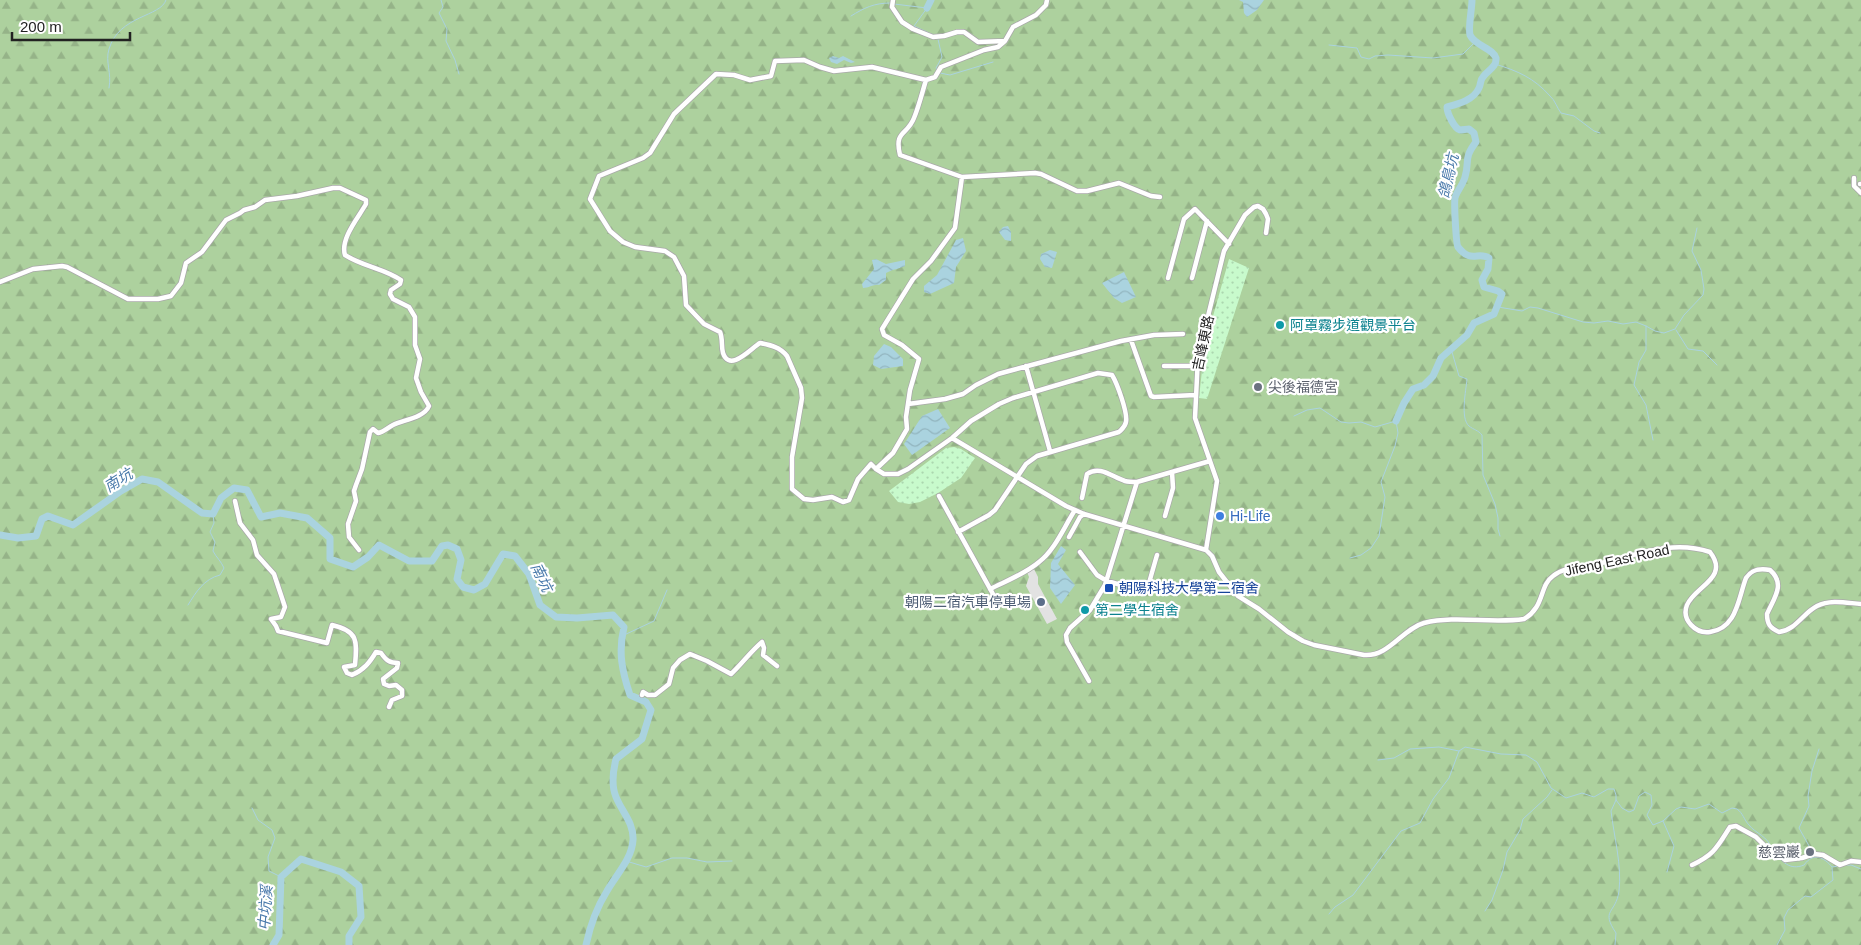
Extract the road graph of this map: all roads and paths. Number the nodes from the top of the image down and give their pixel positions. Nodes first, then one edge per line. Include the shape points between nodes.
1 (893, 0) edge
2 (1047, 0) edge
3 (1005, 41) junction
4 (926, 80) junction
5 (962, 177) junction
6 (1854, 178) dead end
7 (1861, 194) edge
8 (1160, 197) dead end
9 (1207, 221) junction
10 (1266, 233) dead end
11 (1229, 244) junction
12 (1168, 278) dead end
13 (1192, 278) dead end
14 (0, 282) edge
15 (1183, 334) dead end
16 (1130, 340) junction
17 (1026, 366) junction
18 (1164, 366) dead end
19 (1197, 366) junction
20 (1033, 392) junction
21 (1195, 396) junction
22 (908, 404) junction
23 (952, 438) junction
24 (1050, 452) junction
25 (1210, 461) junction
26 (876, 469) junction
27 (1172, 472) junction
28 (1017, 477) junction
29 (1137, 482) junction
30 (939, 496) dead end
31 (1082, 498) dead end
32 (235, 501) dead end
33 (1075, 510) junction
34 (1084, 514) junction
35 (1165, 516) dead end
36 (1124, 525) junction
37 (958, 532) junction
38 (1069, 537) dead end
39 (358, 550) dead end
40 (1206, 550) junction
41 (1080, 552) dead end
42 (1157, 555) dead end
43 (1107, 581) junction
44 (990, 590) junction
45 (1861, 604) edge
46 (999, 605) dead end
47 (777, 666) dead end
48 (1089, 681) dead end
49 (642, 696) dead end
50 (389, 708) dead end
51 (1861, 862) edge
52 (1692, 865) dead end

1 - 3 street via 892,7 902,22 913,29 935,37 964,32 978,42
2 - 3 street via 1036,15 1013,27
3 - 4 street
4 - 5 street via 914,120 899,136 900,155
4 - 26 street via 872,67 834,71 804,60 775,61 771,76 750,80 716,74 674,114 650,153 599,176 590,199 610,232 623,242 634,247 664,251 674,257 684,276 686,305 704,324 720,332 727,359 739,359 760,344 771,345 787,356 802,398 792,457 792,489 804,499 832,497 843,502 849,500 858,479 871,464
5 - 8 street via 1036,173 1077,191 1119,183
5 - 22 street via 955,228 913,279 882,329 884,335 919,359
6 - 7 street via 1854,186
9 - 11 street
9 - 12 street via 1195,209 1184,219
9 - 13 street
10 - 11 street, 吉峰東路 via 1266,214 1258,206 1254,207 1245,215
11 - 19 street, 吉峰東路 via 1224,251
14 - 39 street via 33,269 62,266 128,299 171,296 181,283 186,263 202,252 226,220 244,210 265,200 333,188 361,196 366,204 344,247 345,255 360,264 390,272 401,280 390,294 409,307 415,317 415,345 420,358 416,378 429,406 427,411 382,432 373,429 370,432 348,524 349,537
15 - 16 street
16 - 17 street
16 - 21 street via 1151,396
17 - 20 street
17 - 22 street via 998,374 963,394
18 - 19 street
19 - 21 street, 吉峰東路
20 - 23 street via 991,408
20 - 24 street
20 - 24 street via 1098,373 1105,372 1116,380 1126,418 1123,429
21 - 25 street, 吉峰東路 via 1195,418
22 - 26 street via 907,429 893,453
23 - 26 street via 898,474 884,474
23 - 28 street
24 - 28 street via 1031,460
25 - 27 street
25 - 40 street, 吉峰東路 via 1217,481
27 - 29 street
27 - 35 street via 1173,488
28 - 33 street
28 - 37 street via 995,510
29 - 31 street via 1092,470 1087,474
29 - 36 street
30 - 37 street
32 - 50 street via 240,523 253,540 258,555 274,574 285,606 281,617 271,619 278,631 328,643 332,625 340,627 353,635 357,643 355,665 344,667 352,675 361,672 376,652 382,653 385,660 398,663 398,668 383,679 384,684 396,685 402,690 402,696 392,700
33 - 34 street
33 - 44 street via 1040,562
34 - 36 street
34 - 38 street
36 - 40 street
36 - 43 street
37 - 44 street
40 - 45 street via 1238,596 1288,632 1314,645 1364,655 1380,653 1407,631 1423,624 1457,619 1524,619 1533,614 1549,579 1566,568 1598,564 1650,550 1682,547 1710,552 1716,571 1687,605 1688,619 1698,631 1713,632 1727,626 1735,613 1746,578 1757,569 1770,570 1779,580 1767,614 1769,625 1778,632 1790,629 1817,606 1844,602
41 - 43 street via 1097,575
42 - 43 street via 1146,590
43 - 48 street via 1090,610 1066,635
44 - 46 street
47 - 49 street via 763,655 762,642 731,674 690,654 673,668 669,684 655,695 643,692
51 - 52 street via 1840,865 1823,855 1813,854 1785,860 1736,826 1730,827 1717,849

